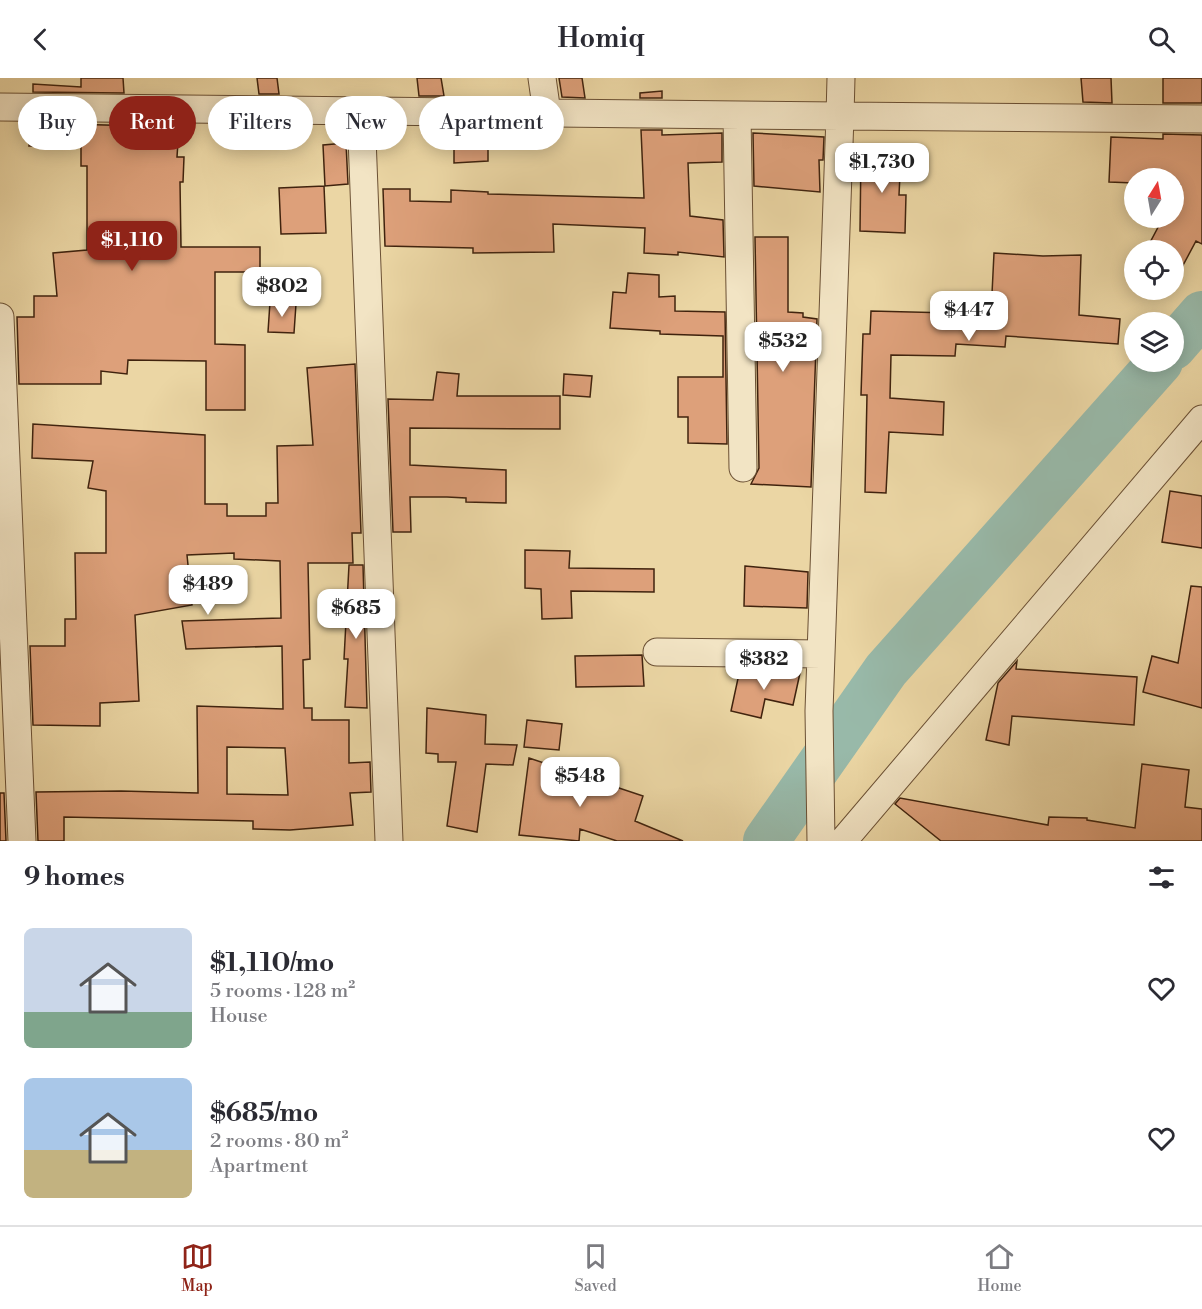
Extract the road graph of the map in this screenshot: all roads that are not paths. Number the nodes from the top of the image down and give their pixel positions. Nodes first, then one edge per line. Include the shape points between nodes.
1 (542, 78) edge
2 (841, 78) edge
3 (545, 96) edge
4 (0, 107) edge
5 (325, 111) edge
6 (564, 113) edge
7 (737, 115) junction
8 (840, 116) junction
9 (1202, 119) edge
10 (362, 150) edge
11 (0, 317) edge
12 (1202, 419) edge
13 (743, 468) dead end
14 (657, 652) dead end
15 (821, 654) junction
16 (22, 841) edge
17 (389, 841) edge
18 (821, 841) edge
19 (843, 841) edge

1 - 3 street
2 - 8 street
4 - 5 street
6 - 7 street
7 - 8 street
7 - 13 street
8 - 9 street
8 - 15 street
10 - 17 street
11 - 16 street
12 - 19 street
14 - 15 street
15 - 18 street

